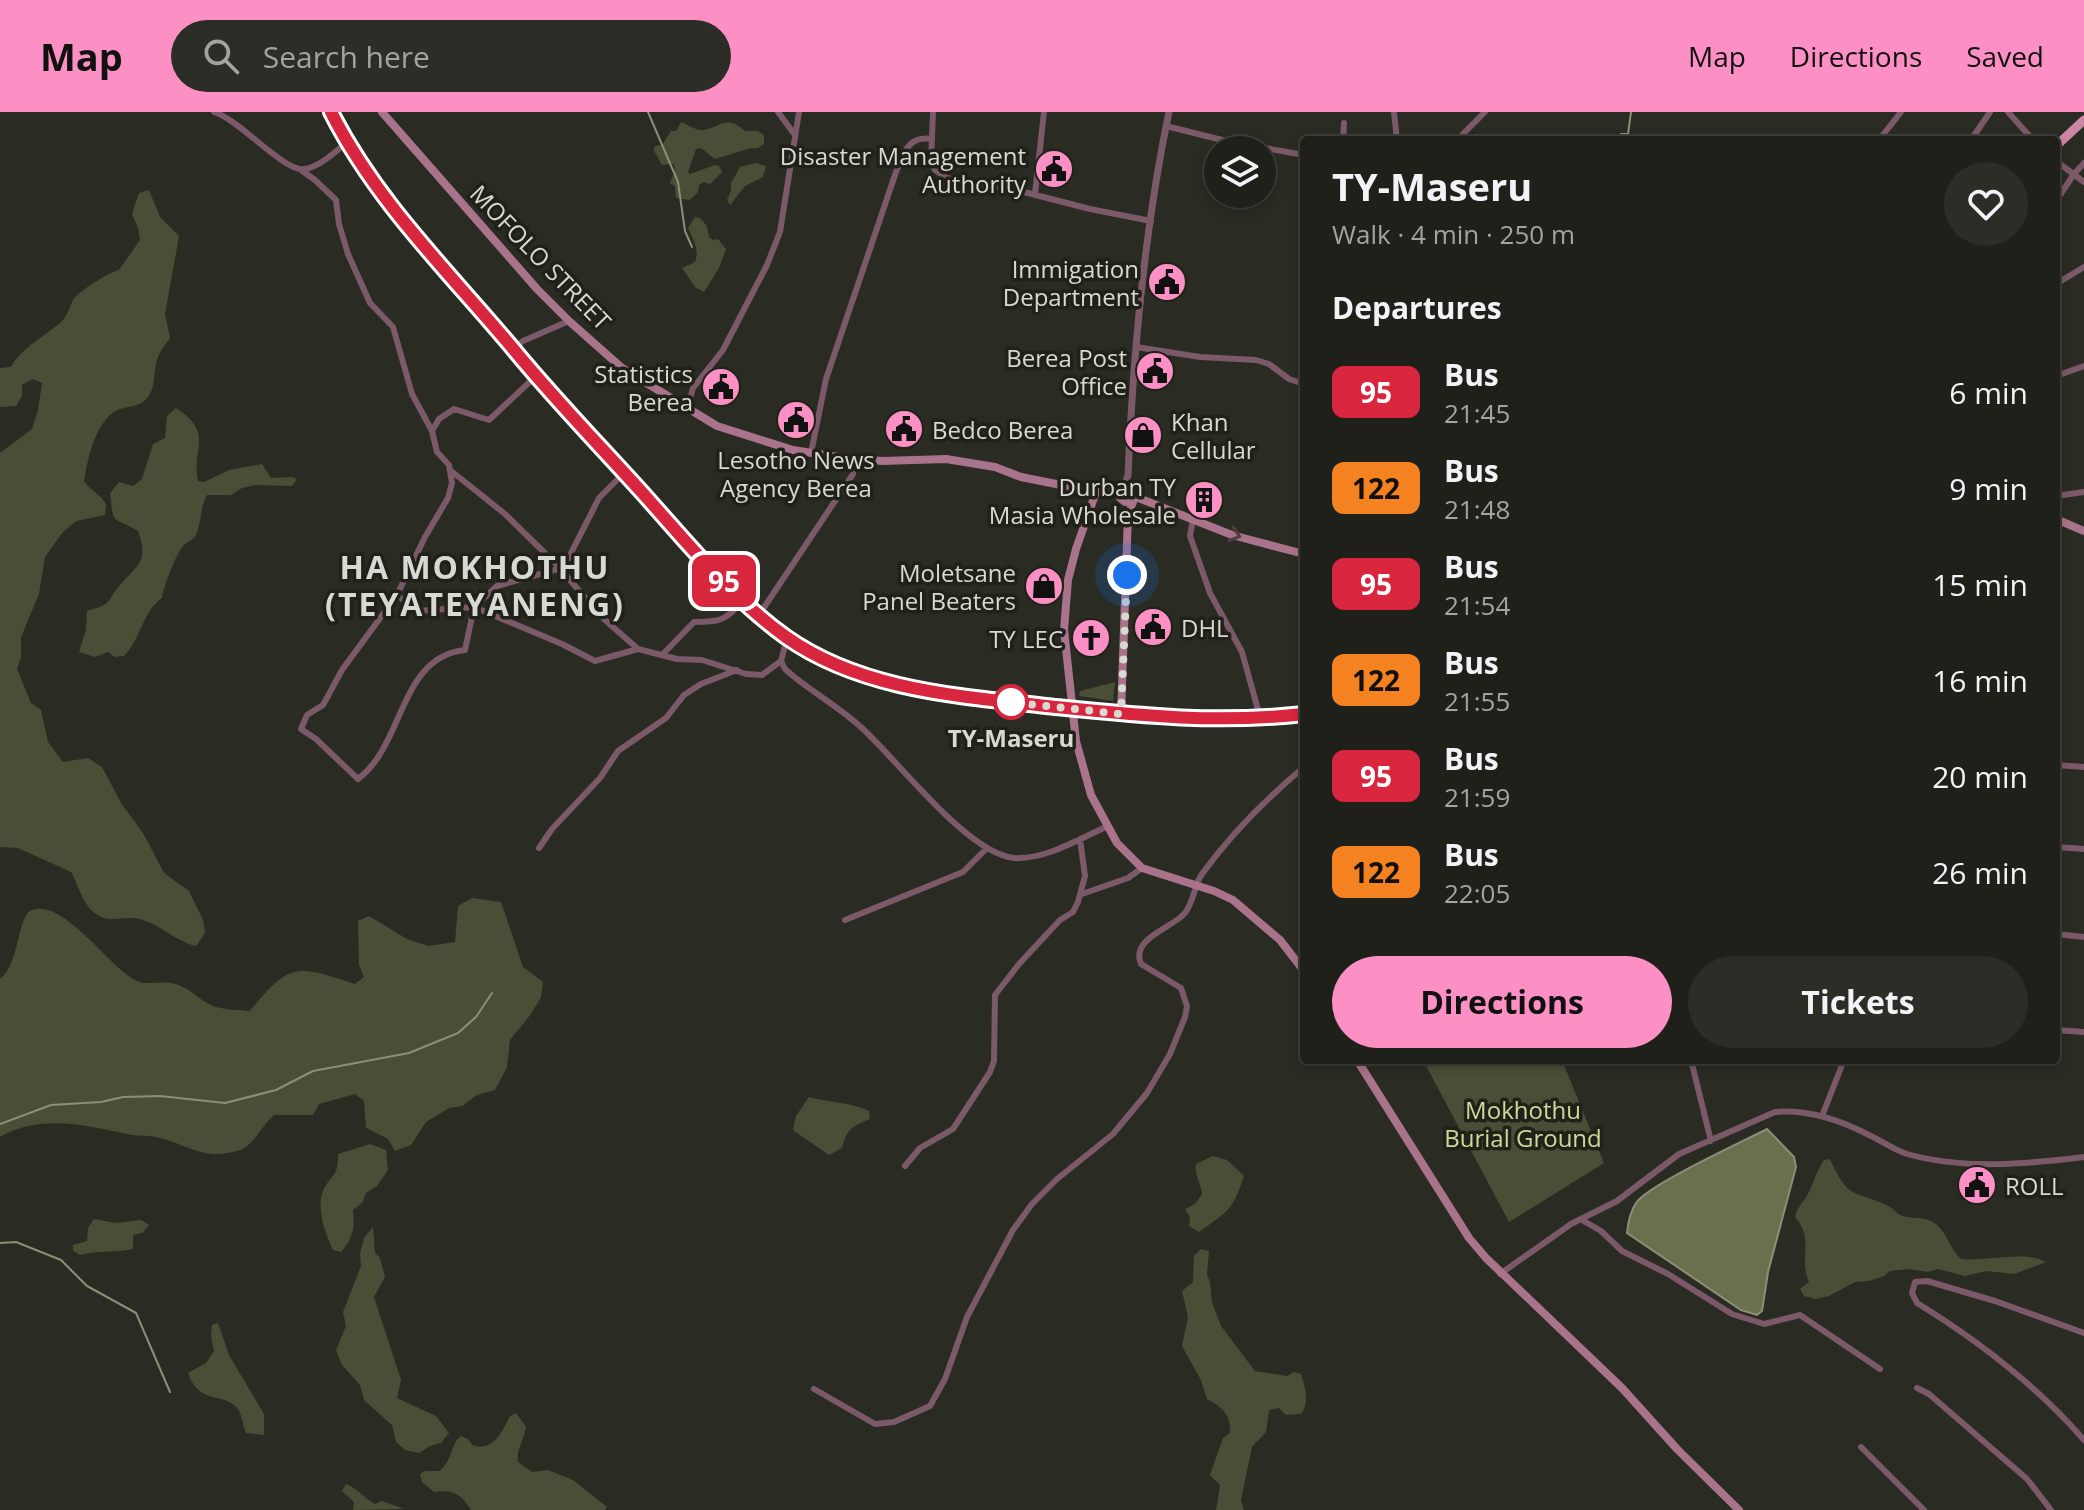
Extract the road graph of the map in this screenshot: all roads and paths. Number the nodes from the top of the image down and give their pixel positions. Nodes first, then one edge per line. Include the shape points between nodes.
1 (214, 112) edge
2 (230, 112) edge
3 (331, 112) edge
4 (382, 112) edge
5 (778, 112) edge
6 (799, 112) edge
7 (933, 112) edge
8 (1044, 112) edge
9 (1169, 112) edge
10 (1394, 112) edge
11 (1485, 112) edge
12 (1901, 112) edge
13 (1990, 112) edge
14 (2008, 112) edge
15 (2084, 120) edge
16 (1344, 123) dead end
17 (239, 126) junction
18 (1166, 126) junction
19 (795, 135) junction
20 (1343, 136) edge
21 (1397, 136) edge
22 (1461, 136) edge
23 (1882, 136) edge
24 (1974, 136) edge
25 (2029, 136) edge
26 (932, 139) junction
27 (2060, 142) edge
28 (347, 143) junction
29 (1300, 154) edge
30 (2084, 163) edge
31 (2060, 164) edge
32 (301, 170) junction
33 (2074, 174) junction
34 (2084, 182) edge
35 (1035, 194) junction
36 (2060, 195) edge
37 (1151, 221) junction
38 (2084, 267) edge
39 (2060, 282) edge
40 (569, 321) junction
41 (1136, 347) junction
42 (513, 349) junction
43 (2084, 366) edge
44 (2060, 375) edge
45 (535, 377) junction
46 (1300, 383) edge
47 (687, 409) junction
48 (432, 431) junction
49 (811, 453) junction
50 (856, 459) junction
51 (450, 470) junction
52 (624, 473) junction
53 (1096, 492) junction
54 (2084, 492) edge
55 (1127, 494) junction
56 (2060, 495) edge
57 (1193, 519) junction
58 (2060, 521) edge
59 (2084, 531) edge
60 (1300, 553) edge
61 (558, 569) junction
62 (397, 595) junction
63 (743, 601) junction
64 (474, 607) junction
65 (759, 615) junction
66 (787, 638) junction
67 (638, 649) junction
68 (662, 655) junction
69 (781, 661) junction
70 (737, 670) junction
71 (1073, 709) junction
72 (1121, 714) junction
73 (1300, 714) edge
74 (1260, 717) junction
75 (2060, 765) edge
76 (2084, 767) edge
77 (1300, 770) edge
78 (1106, 827) junction
79 (1080, 839) junction
80 (2060, 847) edge
81 (539, 848) dead end
82 (986, 849) junction
83 (2084, 849) edge
84 (1142, 868) junction
85 (1197, 885) junction
86 (1082, 894) junction
87 (845, 920) dead end
88 (2060, 934) edge
89 (2084, 937) edge
90 (1300, 966) edge
91 (2060, 1030) edge
92 (2084, 1032) edge
93 (1360, 1064) edge
94 (1692, 1064) edge
95 (1842, 1064) edge
96 (1822, 1116) junction
97 (1711, 1141) junction
98 (2084, 1157) edge
99 (905, 1166) dead end
100 (1582, 1220) junction
101 (1500, 1274) junction
102 (2084, 1333) edge
103 (1880, 1369) dead end
104 (1917, 1388) dead end
105 (814, 1389) dead end
106 (2084, 1440) edge
107 (1861, 1447) dead end
108 (1739, 1510) edge
109 (1924, 1510) edge
110 (2051, 1510) edge

1 - 17 street
2 - 17 street
3 - 28 main road
4 - 40 main road, MOFOLO STREET
5 - 19 street
6 - 19 street
7 - 26 street
8 - 35 street
9 - 18 street
10 - 21 street
11 - 22 street
12 - 23 street
13 - 24 street
14 - 25 street
15 - 27 main road
16 - 20 street
17 - 32 street
18 - 29 street
18 - 37 street
19 - 47 street via 780,232 767,265 723,350 693,388
26 - 35 street via 931,162 947,178
26 - 49 street via 915,139 896,172 826,379
28 - 32 street
28 - 42 main road via 398,216
30 - 33 street
31 - 33 street
32 - 48 street via 336,200 348,254 370,303 393,327 412,394
33 - 34 street
33 - 36 street
35 - 37 street
37 - 41 street
38 - 39 street
40 - 42 street
40 - 47 main road, MOFOLO STREET via 622,368
41 - 46 street via 1256,360
41 - 55 street
42 - 45 main road
43 - 44 street
45 - 48 street via 489,420 454,409
45 - 52 main road
47 - 49 main road, MOFOLO STREET via 717,426
48 - 51 street via 437,452
49 - 50 main road, MOFOLO STREET
50 - 53 main road, MOFOLO STREET via 960,461
50 - 65 street via 853,474
51 - 61 street via 505,514
51 - 62 street via 448,498
52 - 61 street via 599,498
52 - 63 main road
53 - 55 main road, MOFOLO STREET
53 - 71 main road via 1068,580 1064,630
54 - 56 street
55 - 57 main road, MOFOLO STREET
55 - 72 main road
57 -> 60 main road, MOFOLO STREET
57 - 74 street via 1190,536 1210,593 1242,652
58 - 59 main road
61 - 64 street via 497,586
61 - 67 street
62 - 64 street via 417,611
62 - 64 street via 301,729 358,779 381,755 415,681 435,661 465,650
63 - 65 main road
63 - 68 street via 728,618 694,622
64 - 67 street via 595,661
65 - 66 main road
66 - 69 street
66 - 71 main road via 882,681
67 - 68 street
68 - 70 street
69 - 70 street via 762,675
69 - 82 street via 793,676 862,727
70 - 81 street via 684,695 666,718 618,751
71 - 72 main road
71 - 78 main road via 1086,783
72 - 74 main road via 1195,720
73 - 74 main road
75 - 76 street
77 - 85 street via 1275,791
78 - 79 street
78 - 84 main road
79 - 82 street via 1034,857 1012,858
79 - 86 street
80 - 83 street
82 - 87 street via 963,872
84 - 85 main road
84 - 86 street
85 - 90 main road via 1233,900 1280,940
85 - 105 street via 1183,916 1152,935 1138,958 1181,988 1185,997 1185,1017 1170,1054 1132,1113 1057,1179 1013,1230 967,1317 930,1406 894,1422 875,1424
86 - 99 street via 1073,912 995,995 994,1061 953,1129 920,1148
88 - 89 street
91 - 92 street
93 - 101 main road via 1469,1238
94 - 97 street
95 - 96 street
96 - 97 street via 1775,1112
96 - 98 street via 1924,1157 1966,1163
97 - 100 street via 1679,1154
100 - 101 street
100 - 103 street via 1622,1251 1732,1314 1764,1324 1800,1315
101 - 108 main road via 1622,1388
102 - 106 street via 1927,1281 1915,1282 1912,1293 1917,1303 2001,1359
104 - 110 street via 2027,1479
107 - 109 street

